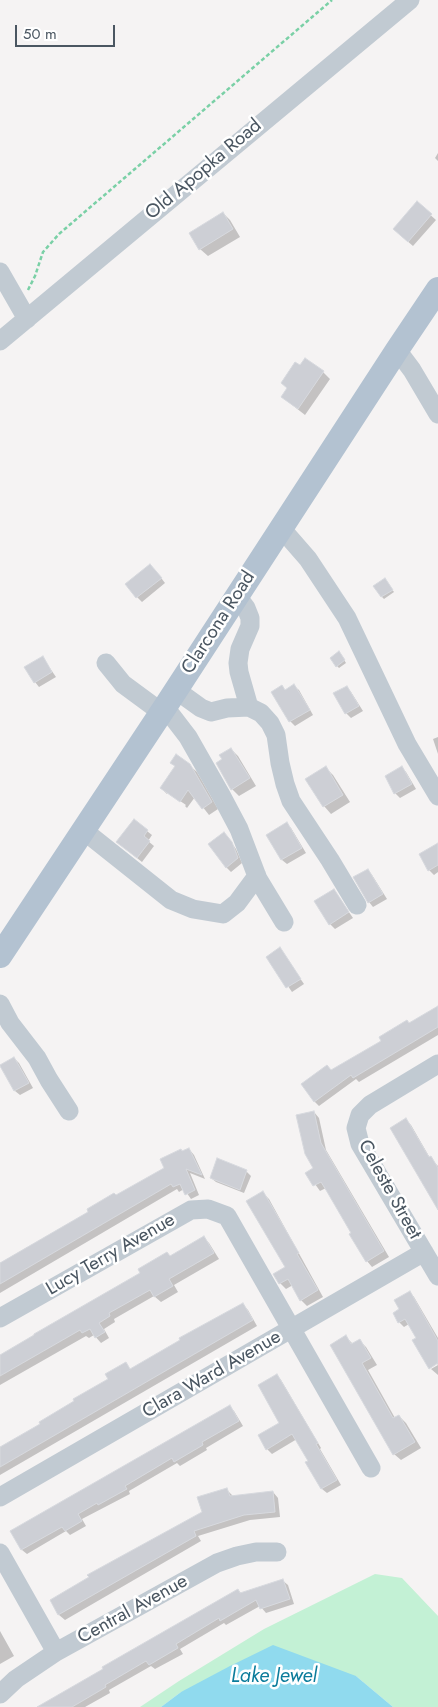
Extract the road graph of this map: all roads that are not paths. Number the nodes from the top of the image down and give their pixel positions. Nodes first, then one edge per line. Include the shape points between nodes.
1 (410, 0) edge
2 (0, 272) edge
3 (438, 289) edge
4 (23, 312) junction
5 (0, 341) edge
6 (397, 350) junction
7 (438, 414) edge
8 (281, 528) junction
9 (237, 596) junction
10 (106, 663) dead end
11 (167, 703) junction
12 (249, 707) junction
13 (438, 796) edge
14 (83, 830) junction
15 (257, 876) junction
16 (357, 905) dead end
17 (284, 922) dead end
18 (0, 956) edge
19 (0, 1004) edge
20 (438, 1064) edge
21 (69, 1111) dead end
22 (424, 1252) junction
23 (438, 1276) edge
24 (0, 1318) edge
25 (292, 1329) junction
26 (371, 1468) dead end
27 (0, 1498) edge
28 (277, 1552) dead end
29 (0, 1553) edge
30 (56, 1652) junction
31 (0, 1694) edge

1 - 4 street, Old Apopka Road
2 - 4 street
3 - 6 main road, Clarcona Road
4 - 5 street, Old Apopka Road
6 - 7 street
6 - 8 main road, Clarcona Road
8 - 9 main road, Clarcona Road
8 - 13 street via 308,559 347,618 407,744
9 - 11 main road, Clarcona Road
9 - 12 street via 250,618 238,663
10 - 11 street via 123,684
11 - 12 street via 211,712
11 - 14 main road, Clarcona Road
11 - 15 street via 226,803
12 - 16 street via 270,723 276,735 291,801
14 - 15 street via 171,900 193,909 223,914 237,903
14 - 18 main road, Clarcona Road
15 - 17 street
19 - 21 street
20 - 22 street, Celeste Street via 370,1105 360,1115 356,1128 360,1144
22 - 23 street, Celeste Street
22 - 25 street, Clara Ward Avenue
24 - 25 street, Lucy Terry Avenue via 191,1210 208,1209 227,1216
25 - 26 street
25 - 27 street, Clara Ward Avenue
28 - 30 street, Central Avenue via 256,1552 217,1563
29 - 30 street
30 - 31 street, Central Avenue

